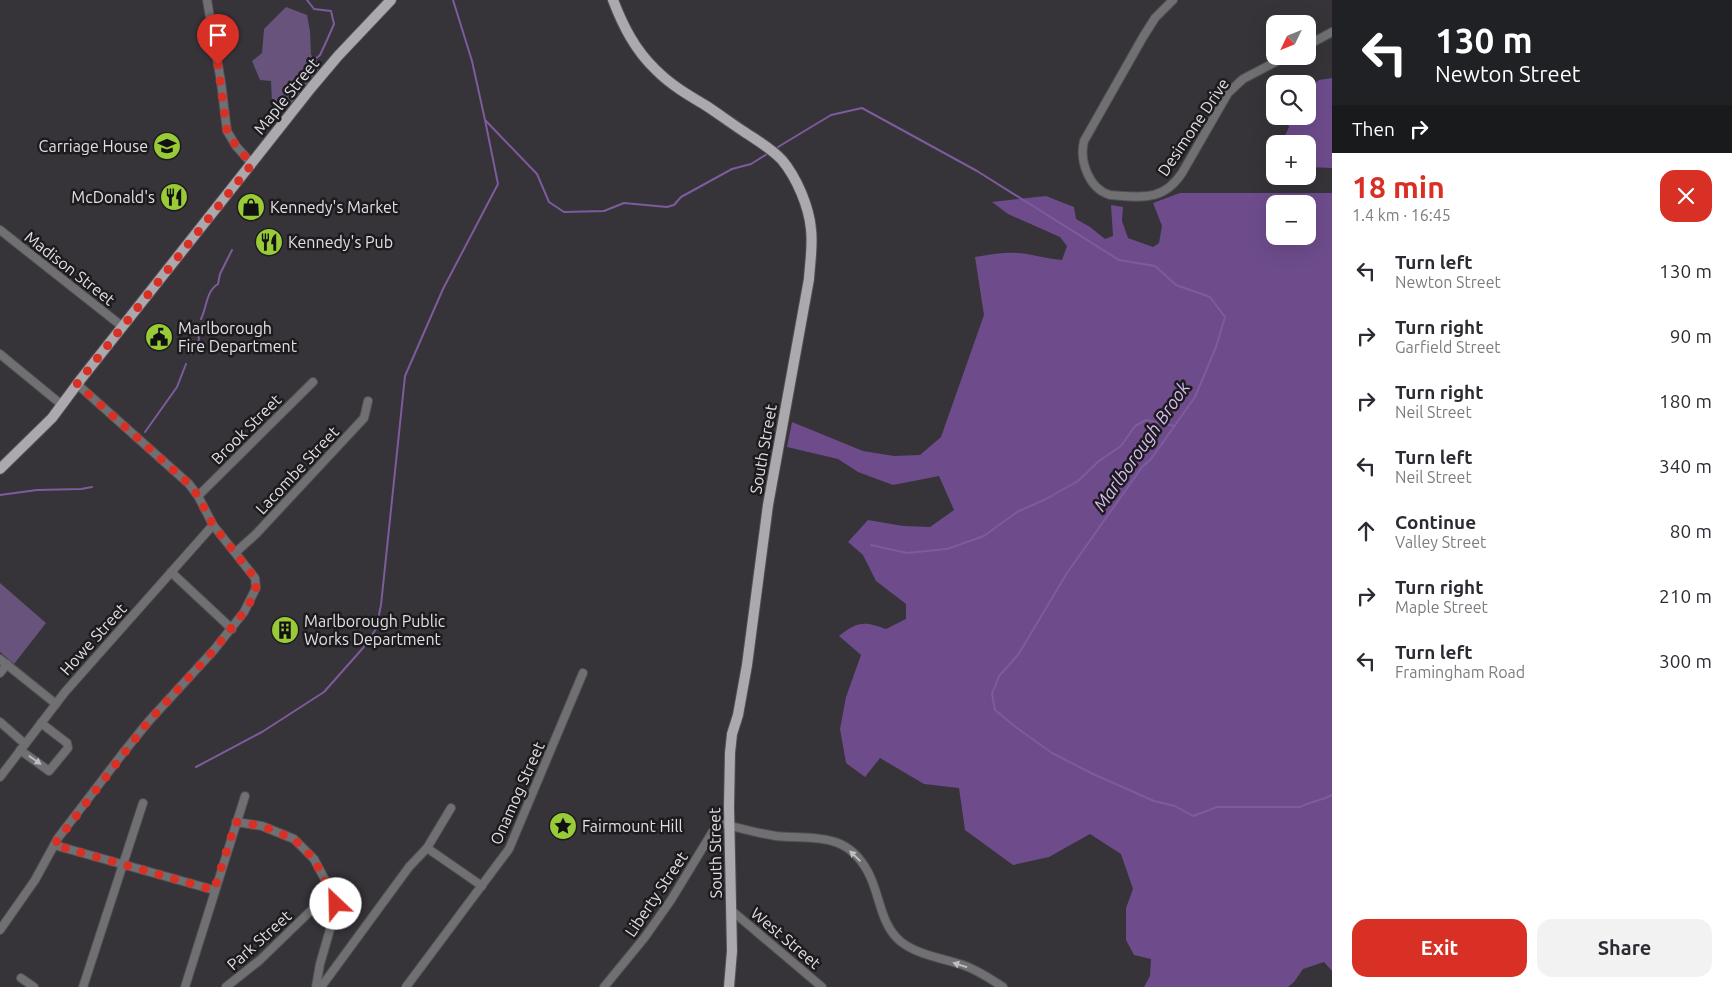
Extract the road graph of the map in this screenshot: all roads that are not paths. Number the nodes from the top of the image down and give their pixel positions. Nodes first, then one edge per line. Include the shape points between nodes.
1 (207, 0) edge
2 (391, 0) edge
3 (612, 0) edge
4 (1173, 0) edge
5 (1332, 32) edge
6 (1316, 41) edge
7 (1269, 65) edge
8 (252, 164) junction
9 (0, 230) edge
10 (123, 327) junction
11 (0, 354) edge
12 (313, 382) dead end
13 (77, 384) junction
14 (368, 401) dead end
15 (62, 404) junction
16 (2, 464) edge
17 (198, 496) junction
18 (213, 525) junction
19 (236, 552) junction
20 (171, 572) junction
21 (232, 629) junction
22 (3, 661) edge
23 (0, 672) edge
24 (583, 673) dead end
25 (56, 704) junction
26 (0, 722) edge
27 (41, 723) junction
28 (23, 747) junction
29 (0, 777) edge
30 (245, 796) dead end
31 (143, 803) dead end
32 (451, 808) dead end
33 (236, 822) junction
34 (730, 825) junction
35 (54, 845) junction
36 (426, 848) junction
37 (123, 864) junction
38 (482, 886) junction
39 (214, 890) junction
40 (331, 891) junction
41 (732, 910) junction
42 (2, 925) edge
43 (21, 978) dead end
44 (34, 987) edge
45 (83, 987) edge
46 (185, 987) edge
47 (226, 987) edge
48 (316, 987) edge
49 (321, 987) edge
50 (406, 987) edge
51 (604, 987) edge
52 (729, 987) edge
53 (822, 987) edge
54 (1003, 987) edge

1 - 8 street via 227,131
2 - 8 main road, Maple Street via 336,59
3 - 34 main road, South Street via 636,48 657,72 781,159 798,187 811,229 809,279 768,505 747,665 732,734
4 - 7 street, Desimone Drive via 1155,18 1143,37 1084,142 1088,175 1105,193 1147,197 1167,190 1182,173 1228,93 1243,78
5 - 6 street
8 - 10 main road, Maple Street
9 - 10 street, Madison Street
10 - 13 main road, Maple Street
11 - 15 street
12 - 17 street, Brook Street
13 - 15 main road, Maple Street
13 - 17 street via 158,455
14 - 19 street, Lacombe Street via 364,418
15 - 16 main road, Maple Street via 52,418
17 - 18 street
18 - 19 street
18 - 20 street, Howe Street
19 - 21 street via 255,578 256,588
20 - 21 street
20 - 25 street, Howe Street
21 - 35 street via 148,722
22 - 23 street
22 - 25 street
24 - 38 street, Onamog Street via 509,849
25 - 27 street, Howe Street
26 - 28 street
27 - 28 street, Howe Street
28 -> 27 street via 49,770 68,748 67,743
28 - 29 street, Howe Street
30 - 33 street
31 - 37 street
32 - 36 street
33 - 39 street
33 - 40 street via 262,826 294,839 314,859
34 - 41 main road, South Street
34 - 51 street, Liberty Street via 720,823 716,826 671,900
54 -> 34 street via 970,968 918,951 900,941 888,925 868,871 840,843 825,838 774,835
35 - 37 street
35 - 42 street via 35,880
36 - 38 street
36 - 49 street
37 - 39 street
37 - 45 street
38 - 50 street, Onamog Street
39 - 46 street
40 - 47 street, Park Street via 260,960
40 - 48 street via 336,904
41 - 52 main road, South Street
41 - 53 street, West Street
43 - 44 street

